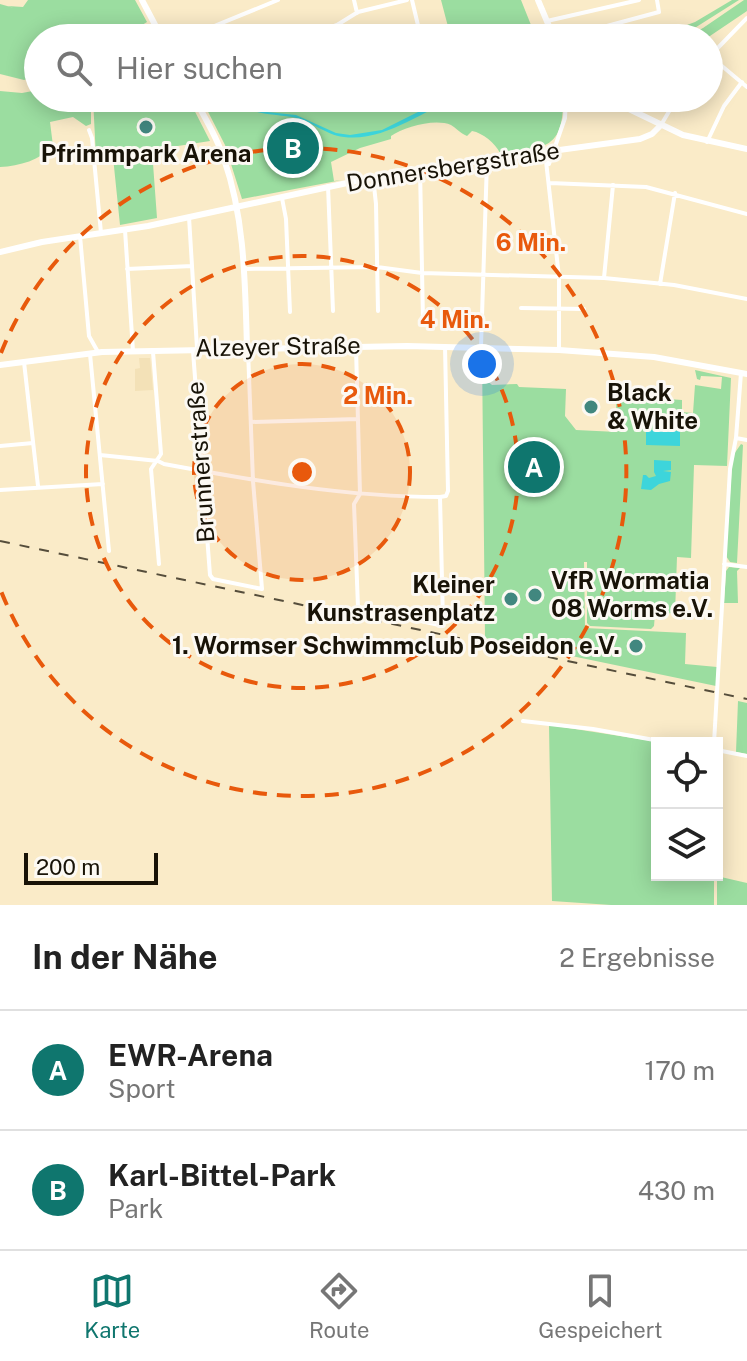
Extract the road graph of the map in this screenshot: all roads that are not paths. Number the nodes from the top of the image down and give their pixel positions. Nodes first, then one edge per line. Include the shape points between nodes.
1 (142, 0) edge
2 (278, 0) edge
3 (354, 0) edge
4 (410, 0) edge
5 (538, 0) edge
6 (602, 0) edge
7 (639, 0) edge
8 (657, 0) edge
9 (603, 8) junction
10 (357, 13) junction
11 (747, 18) edge
12 (547, 21) junction
13 (155, 24) edge
14 (219, 24) edge
15 (339, 24) edge
16 (417, 24) edge
17 (548, 24) edge
18 (614, 24) edge
19 (723, 43) edge
20 (723, 67) edge
21 (742, 82) junction
22 (747, 87) edge
23 (723, 108) edge
24 (201, 112) edge
25 (565, 112) edge
26 (635, 112) edge
27 (669, 112) edge
28 (721, 112) edge
29 (661, 125) junction
30 (89, 130) dead end
31 (707, 142) junction
32 (747, 149) edge
33 (554, 151) junction
34 (545, 152) junction
35 (487, 159) junction
36 (420, 168) junction
37 (548, 171) junction
38 (373, 177) junction
39 (550, 183) junction
40 (613, 184) junction
41 (328, 186) junction
42 (675, 193) junction
43 (281, 196) junction
44 (236, 206) junction
45 (747, 214) edge
46 (189, 217) junction
47 (125, 230) junction
48 (101, 233) junction
49 (80, 236) junction
50 (0, 252) edge
51 (192, 266) junction
52 (331, 267) junction
53 (377, 267) junction
54 (288, 268) junction
55 (127, 269) junction
56 (244, 269) junction
57 (422, 273) junction
58 (483, 274) junction
59 (559, 277) junction
60 (604, 278) junction
61 (660, 284) junction
62 (747, 299) edge
63 (521, 308) dead end
64 (560, 309) junction
65 (584, 309) dead end
66 (333, 311) dead end
67 (378, 311) dead end
68 (290, 312) dead end
69 (423, 321) dead end
70 (356, 346) junction
71 (445, 346) junction
72 (247, 347) junction
73 (481, 347) junction
74 (195, 348) junction
75 (153, 350) junction
76 (559, 350) junction
77 (133, 351) junction
78 (94, 353) junction
79 (24, 362) junction
80 (0, 365) edge
81 (744, 373) edge
82 (358, 419) junction
83 (251, 422) junction
84 (736, 438) junction
85 (747, 440) edge
86 (34, 443) junction
87 (0, 446) edge
88 (100, 455) junction
89 (158, 461) junction
90 (201, 471) junction
91 (253, 481) junction
92 (103, 484) junction
93 (38, 486) junction
94 (0, 490) edge
95 (360, 494) junction
96 (440, 497) junction
97 (109, 551) dead end
98 (159, 564) dead end
99 (724, 564) junction
100 (747, 567) edge
101 (523, 721) dead end
102 (714, 737) edge
103 (651, 740) edge
104 (723, 751) edge
105 (747, 756) edge

1 - 13 street
2 - 14 street
3 - 10 street
4 - 10 street
4 - 16 street
5 - 12 street
6 - 9 street
7 - 9 street
8 - 18 street via 659,12
9 - 12 street
10 - 15 street
11 - 19 street
12 - 17 street
20 - 21 street
21 - 22 street
21 - 23 street
24 - 44 street via 224,157
25 - 33 street
26 - 29 street
27 - 29 street
28 - 31 street
29 - 31 street
29 - 33 street, Donnersbergstraße via 640,139
30 - 48 street
31 - 32 street
33 - 34 street, Donnersbergstraße
33 - 37 street
34 - 35 street, Donnersbergstraße
34 - 37 street
35 - 36 street, Donnersbergstraße
35 - 58 street
36 - 38 street, Donnersbergstraße
36 - 57 street
37 - 39 street
38 - 41 street, Donnersbergstraße
38 - 53 street
39 - 40 street
39 - 59 street
40 - 42 street
40 - 60 street
41 - 43 street, Donnersbergstraße
41 - 52 street
42 - 45 street
42 - 61 street
43 - 44 street, Donnersbergstraße
43 - 54 street
44 - 46 street, Donnersbergstraße
44 - 56 street
46 - 47 street, Donnersbergstraße
46 - 51 street, Brunnerstraße
47 - 48 street, Donnersbergstraße
47 - 55 street
48 - 49 street, Donnersbergstraße
49 - 50 street, Donnersbergstraße
49 - 78 street
51 - 55 street
51 - 74 street, Brunnerstraße
52 - 53 street
52 - 54 street
52 - 66 street
53 - 57 street
53 - 67 street
54 - 56 street
54 - 68 street
55 - 77 street
56 - 72 street
57 - 58 street
57 - 69 street
58 - 59 street
58 - 73 street
59 - 60 street
59 - 64 street
60 - 61 street
61 - 62 street
63 - 64 street
64 - 65 street
64 - 76 street
70 - 71 street, Alzeyer Straße
70 - 72 street, Alzeyer Straße
70 - 82 street
71 - 73 street, Alzeyer Straße
71 - 96 street via 448,491
72 - 74 street, Alzeyer Straße
72 - 83 street
73 - 76 street, Alzeyer Straße
74 - 75 street, Alzeyer Straße
74 - 90 street, Brunnerstraße
75 - 77 street, Alzeyer Straße
75 - 89 street
76 - 81 street, Alzeyer Straße via 682,360
77 - 78 street, Alzeyer Straße
78 - 79 street, Alzeyer Straße
78 - 88 street
79 - 80 street, Alzeyer Straße
79 - 86 street
81 - 84 street
82 - 83 street
82 - 95 street
83 - 91 street
84 - 85 street
84 - 99 street
86 - 87 street
86 - 93 street
88 - 89 street
88 - 92 street
89 - 90 street
89 - 98 street via 151,469
90 - 91 street
90 - 91 street, Brunnerstraße via 210,575 262,589
91 - 95 street
92 - 93 street
92 - 97 street
93 - 94 street
95 - 96 street
95 - 96 street via 354,504 358,607 437,625 443,622
99 - 100 street
99 - 102 street
101 - 103 street
104 - 105 street

